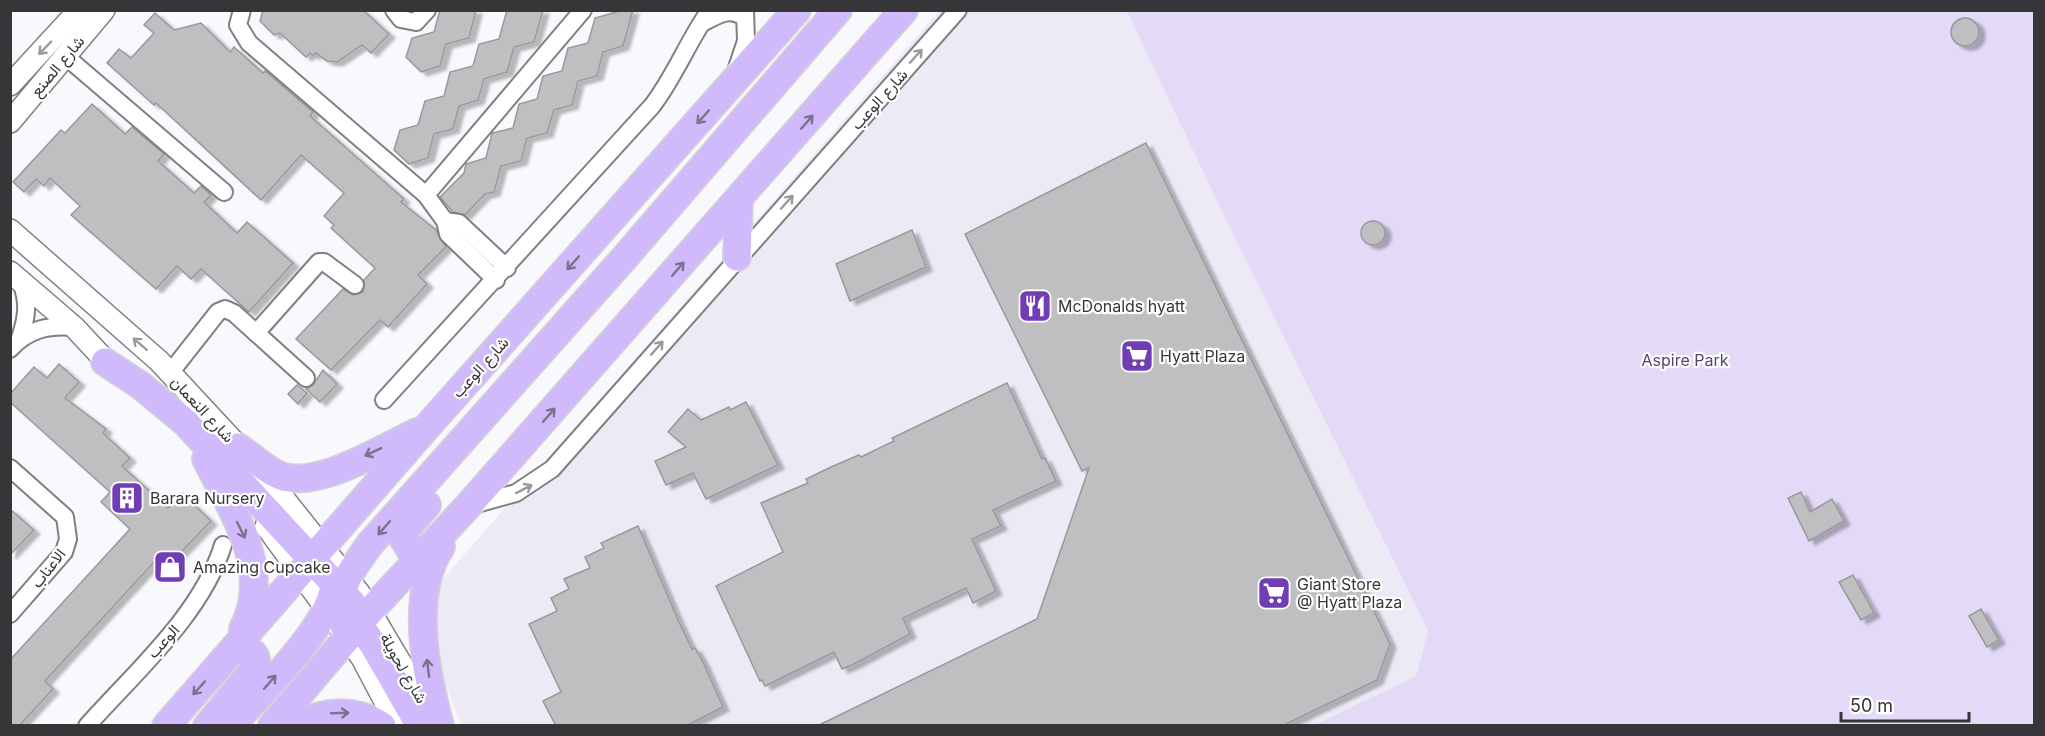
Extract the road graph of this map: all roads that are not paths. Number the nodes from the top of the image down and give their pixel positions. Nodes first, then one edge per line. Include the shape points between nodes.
1 (79, 10) edge
2 (105, 10) edge
3 (242, 10) edge
4 (394, 10) edge
5 (428, 10) edge
6 (583, 10) edge
7 (797, 10) edge
8 (838, 10) edge
9 (904, 10) edge
10 (958, 10) edge
11 (745, 14) edge
12 (706, 17) edge
13 (64, 55) junction
14 (787, 68) junction
15 (10, 85) edge
16 (726, 92) junction
17 (10, 122) edge
18 (224, 192) dead end
19 (426, 195) junction
20 (739, 200) junction
21 (10, 230) edge
22 (737, 257) junction
23 (501, 274) junction
24 (16, 277) edge
25 (355, 285) dead end
26 (74, 327) junction
27 (256, 333) junction
28 (15, 344) edge
29 (105, 362) junction
30 (170, 373) junction
31 (306, 378) dead end
32 (384, 400) dead end
33 (426, 428) junction
34 (238, 447) junction
35 (206, 459) junction
36 (10, 468) edge
37 (468, 506) junction
38 (223, 545) dead end
39 (425, 551) junction
40 (312, 559) junction
41 (337, 591) junction
42 (10, 614) edge
43 (359, 623) junction
44 (232, 651) junction
45 (87, 726) edge
46 (166, 726) edge
47 (207, 726) edge
48 (231, 726) edge
49 (272, 726) edge
50 (297, 726) edge
51 (382, 726) edge
52 (398, 726) edge
53 (420, 726) edge
54 (439, 726) edge

1 -> 15 street, شارع الصنع
2 - 13 street, شارع الصنع
3 - 19 street via 238,25 249,43
4 - 5 street via 401,19 416,22
6 - 19 street
7 - 16 main road, شارع الوعب
8 - 14 main road
20 -> 9 main road
22 -> 10 street, شارع الوعب
11 - 12 street via 726,12
11 - 16 street via 745,50
12 - 23 street via 652,106
13 - 17 street, شارع الصنع
13 - 18 street
14 - 39 main road via 759,127 407,528 406,547
14 -> 41 main road via 380,532
16 -> 33 main road, شارع الوعب
19 - 23 street via 445,221 448,234
20 - 22 main road
37 -> 20 main road
30 -> 21 street, شارع النعمان
37 -> 22 street, شارع الوعب via 516,493 552,469
23 - 32 street
24 - 26 street, شارع النعمان
24 - 28 street via 28,313
25 - 27 street via 320,262
26 - 28 street via 44,327
26 - 29 street, شارع النعمان
27 - 30 street via 234,313 225,309 218,312
27 - 31 street
29 - 35 street, شارع النعمان
29 - 40 main road via 186,423
30 - 34 street, شارع النعمان
33 -> 34 main road via 310,478 283,476
33 - 40 main road, شارع الوعب
34 - 40 street, شارع النعمان
35 - 40 street, شارع النعمان via 256,513
35 -> 44 main road via 248,545 255,573 249,617
36 - 42 street, الاعناب via 65,517 68,539 64,552
37 - 39 main road
54 -> 37 main road via 428,663 424,588 431,562
38 - 45 street, الوعب via 208,584 196,602
39 - 43 main road
40 - 41 main road
40 - 44 main road, شارع الوعب
41 - 43 main road via 356,606
48 -> 41 main road via 309,637
43 - 49 main road
43 - 52 street, شارع لحويلة
43 - 53 main road
43 - 54 street, شارع لحويلة
44 -> 46 main road, شارع الوعب
44 - 47 main road via 252,652 256,667
50 -> 51 main road via 318,716 337,713 358,715

